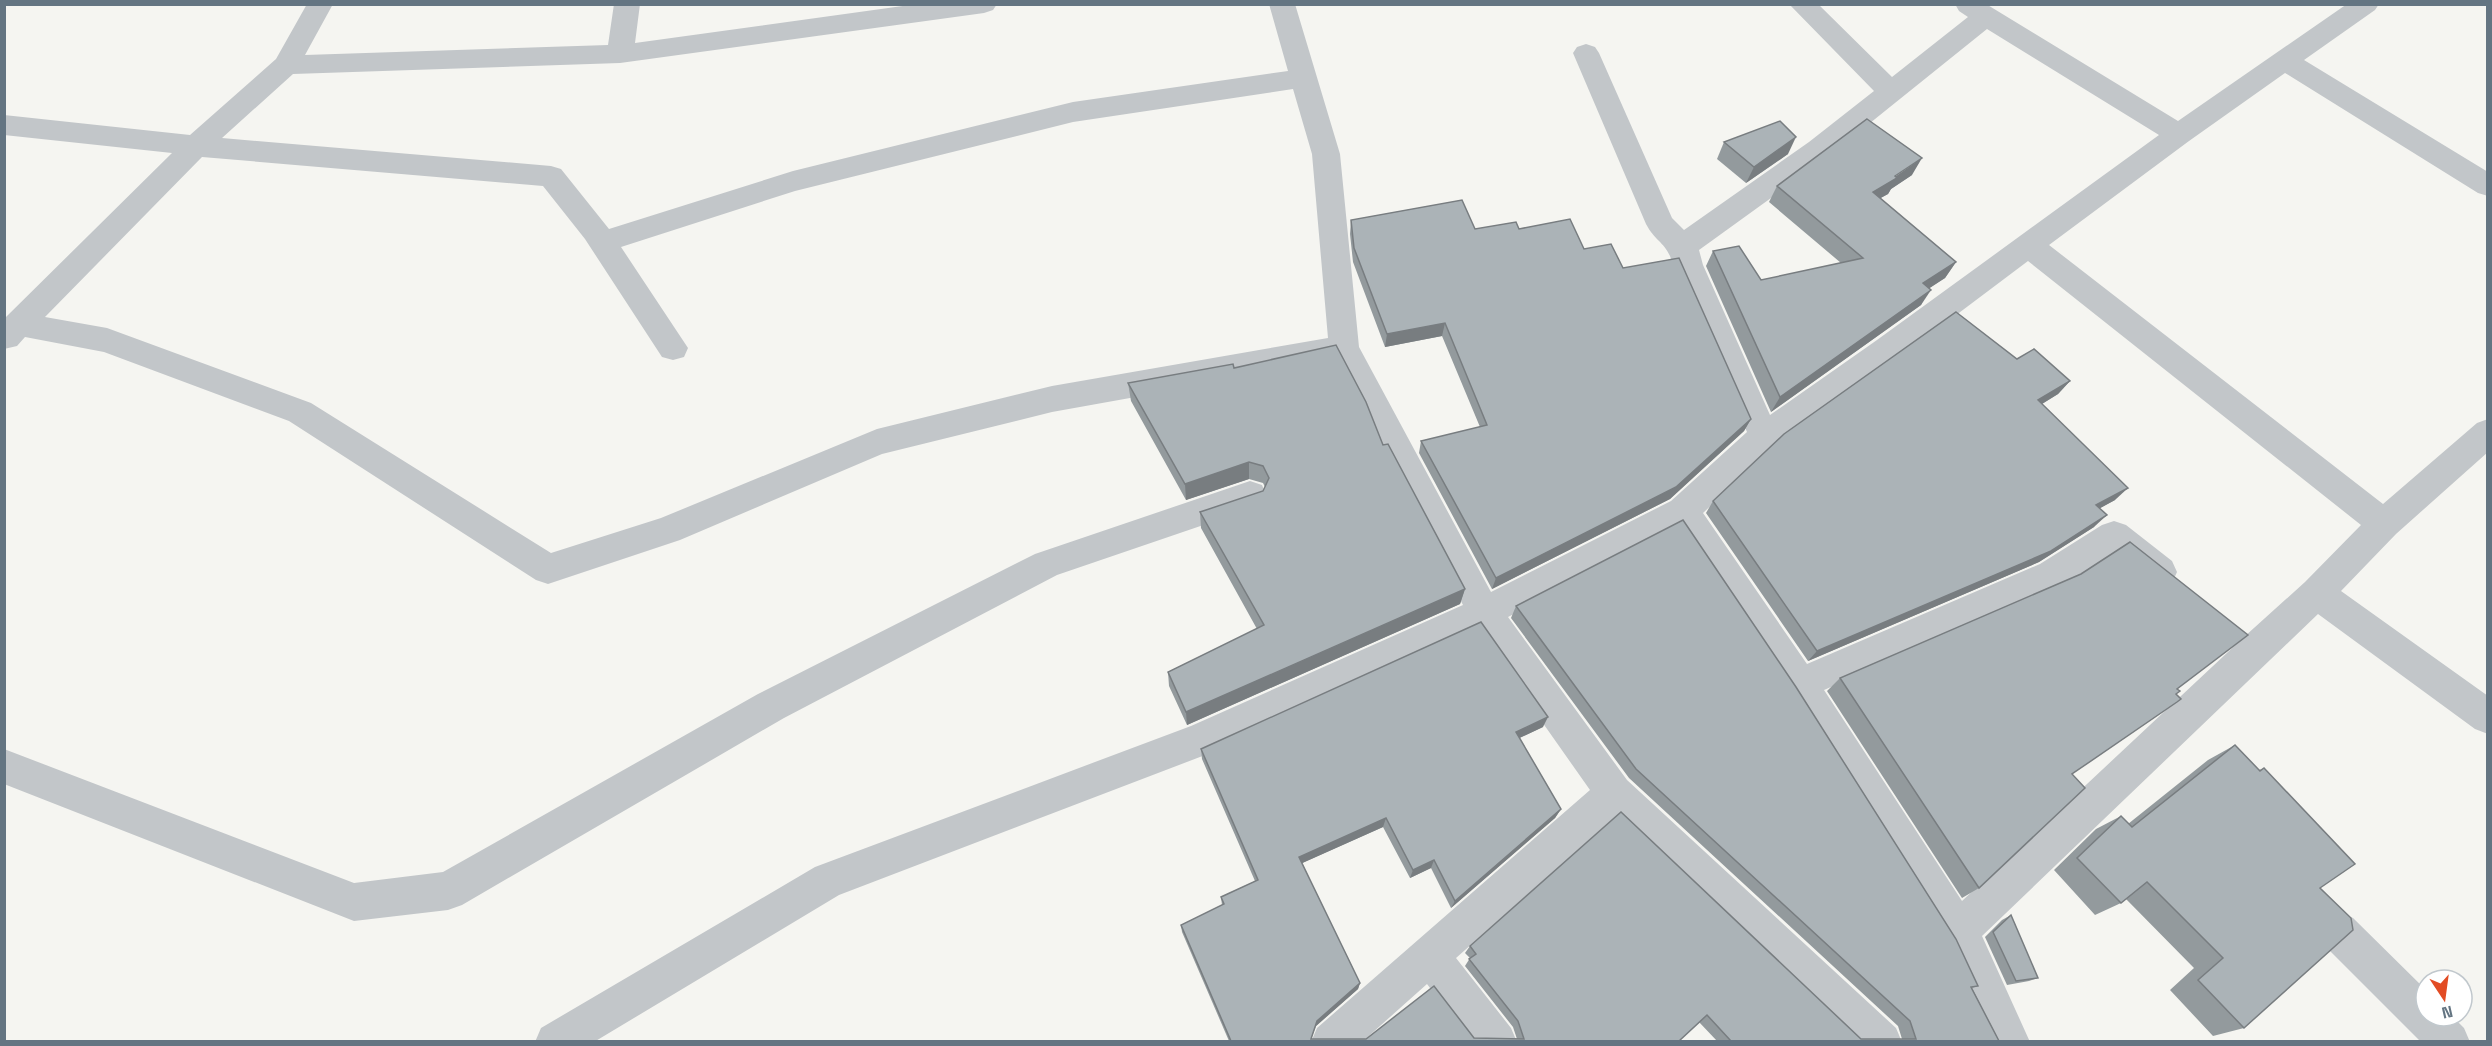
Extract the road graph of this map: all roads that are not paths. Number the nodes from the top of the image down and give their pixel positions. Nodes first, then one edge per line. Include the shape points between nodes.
1 (320, 4) edge
2 (627, 4) edge
3 (984, 4) edge
4 (1282, 4) edge
5 (1802, 4) edge
6 (2366, 4) edge
7 (1976, 10) edge
8 (1587, 53) dead end
9 (620, 54) junction
10 (2285, 60) junction
11 (286, 65) junction
12 (1302, 78) junction
13 (1891, 92) junction
14 (4, 125) edge
15 (2179, 134) junction
16 (196, 146) junction
17 (2487, 186) edge
18 (602, 242) junction
19 (2028, 245) junction
20 (1683, 246) junction
21 (11, 331) edge
22 (1344, 347) junction
23 (673, 348) dead end
24 (2487, 432) edge
25 (1764, 436) junction
26 (1250, 495) edge
27 (1683, 511) junction
28 (2384, 524) junction
29 (2185, 591) edge
30 (2316, 593) junction
31 (1484, 612) junction
32 (2229, 627) edge
33 (2256, 648) junction
34 (1800, 684) junction
35 (2487, 717) edge
36 (4, 766) edge
37 (1614, 793) junction
38 (1959, 931) junction
39 (2339, 932) edge
40 (1429, 955) junction
41 (578, 1036) edge
42 (1331, 1041) edge
43 (1497, 1041) edge
44 (1882, 1041) edge
45 (2010, 1041) edge
46 (2450, 1041) edge

1 - 11 street
2 - 9 street
3 - 9 street
4 - 12 street
5 - 13 street
6 - 10 street
7 - 13 street
7 - 15 street
8 - 20 street via 1660,224
9 - 11 street
10 - 15 street
10 - 17 street
11 - 16 street
12 - 18 street via 1073,112 793,181
12 - 22 street via 1326,154
13 - 20 street
14 - 16 street
15 - 19 street
16 - 18 street via 551,176
16 - 21 street
18 - 23 street
19 - 25 street
19 - 28 street
20 - 25 street
21 - 22 street via 107,340 300,412 548,569 668,530 877,442 1053,399
22 - 31 street
24 - 28 street
25 - 27 street
26 - 36 street via 1047,564 771,706 448,891 354,902
27 - 31 street
27 - 34 street
28 - 30 street
29 - 34 street via 2114,535 2052,575
30 - 33 street
30 - 35 street
31 - 37 street
31 - 41 street via 1200,740 828,879
32 - 33 street
33 - 38 street
34 - 38 street
37 - 40 street
37 - 44 street
38 - 45 street
39 - 46 street
40 - 42 street
40 - 43 street

